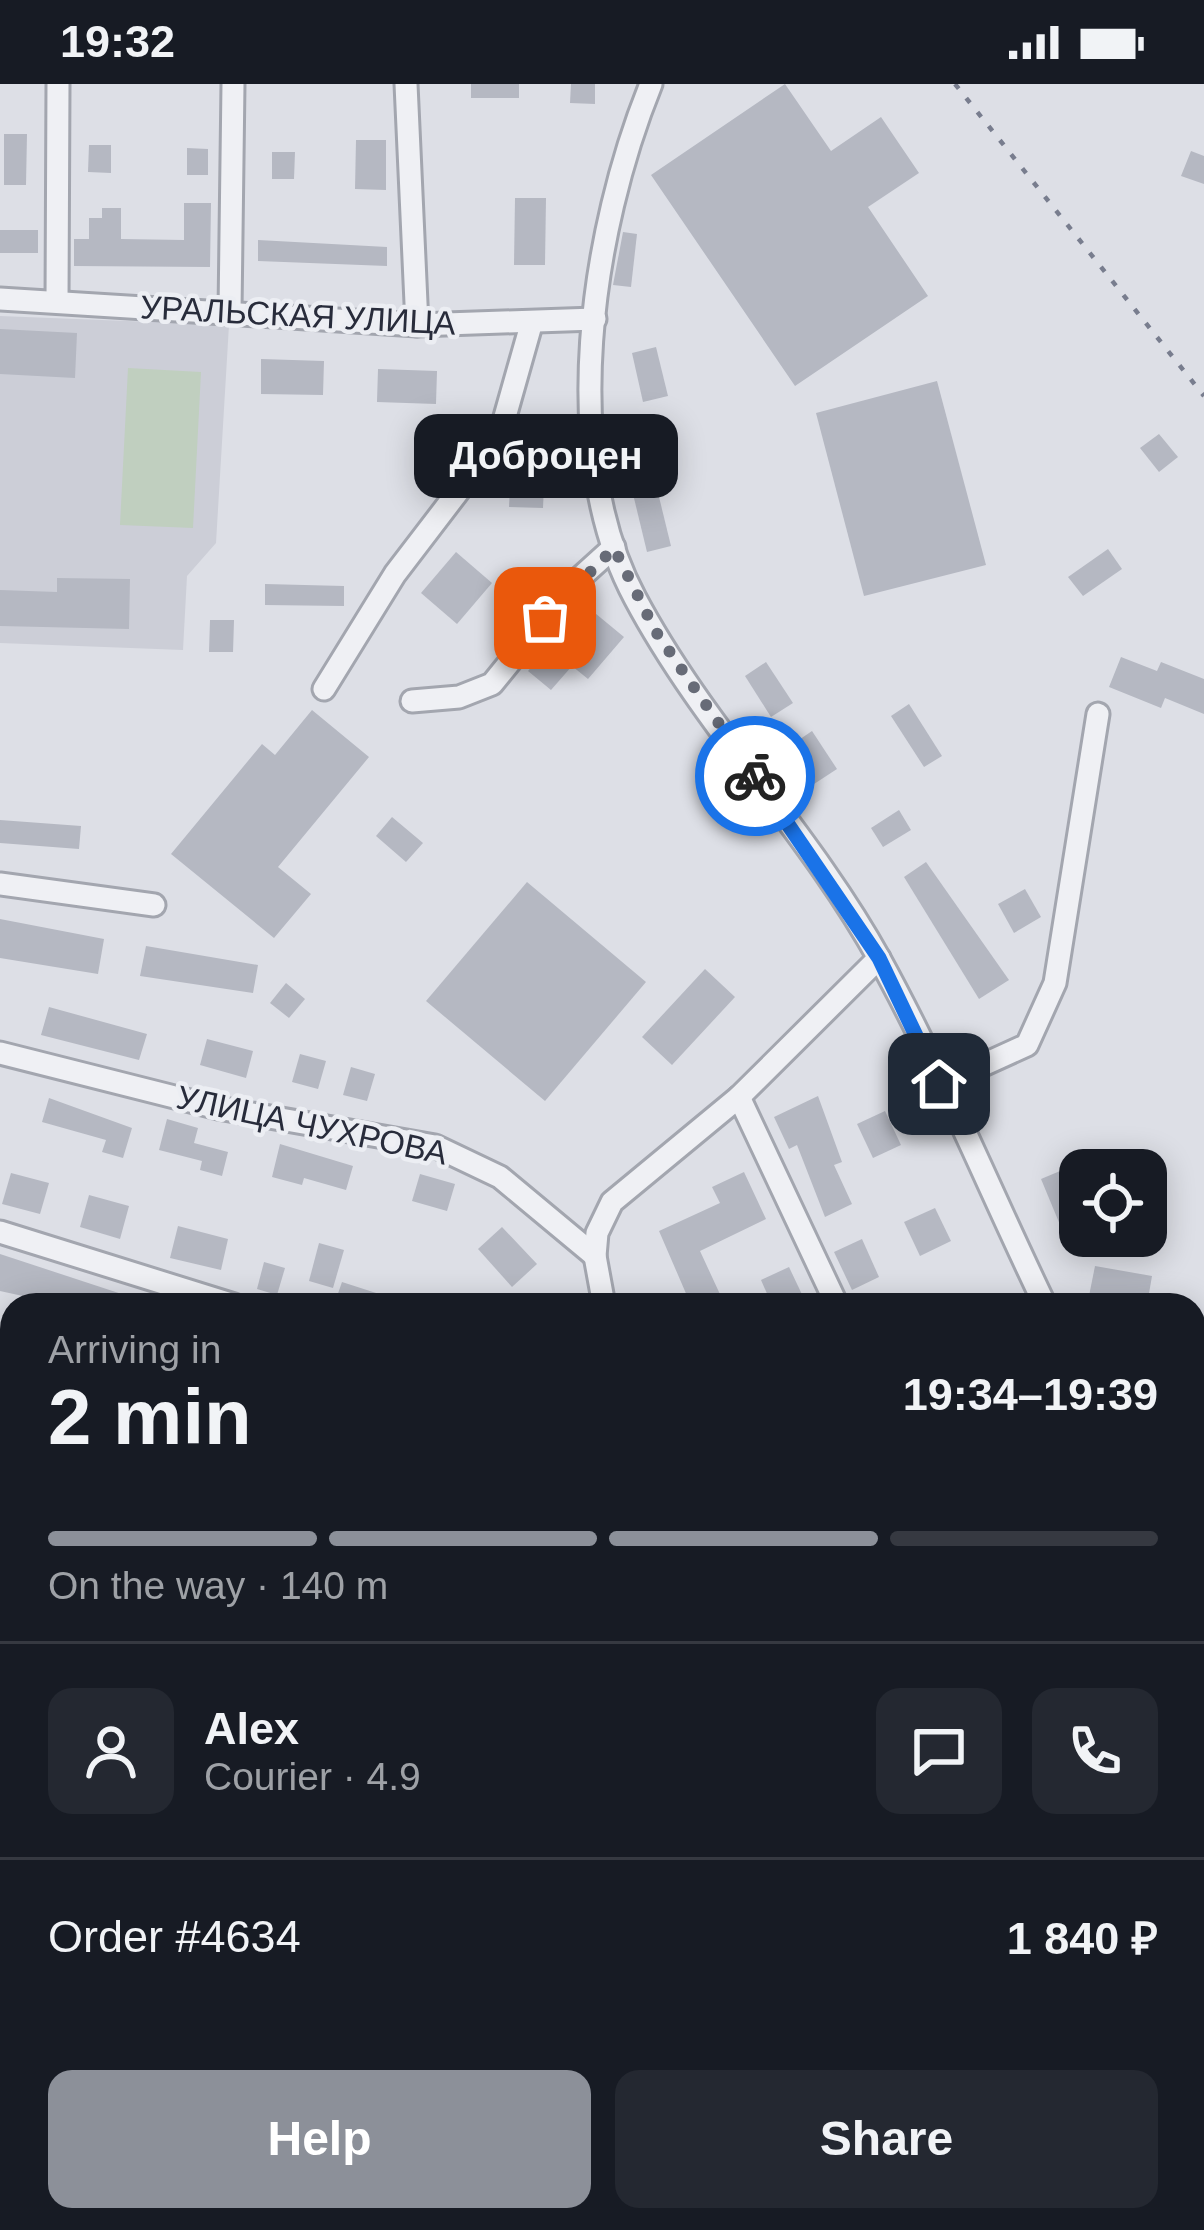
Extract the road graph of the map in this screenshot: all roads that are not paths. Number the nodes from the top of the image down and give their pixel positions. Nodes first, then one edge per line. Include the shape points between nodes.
1 (58, 84) edge
2 (232, 84) edge
3 (406, 84) edge
4 (651, 84) edge
5 (0, 299) edge
6 (58, 301) junction
7 (230, 311) junction
8 (595, 319) junction
9 (417, 325) junction
10 (531, 325) junction
11 (614, 548) junction
12 (324, 689) dead end
13 (412, 701) dead end
14 (1098, 714) dead end
15 (0, 884) edge
16 (154, 905) dead end
17 (879, 958) junction
18 (0, 1053) edge
19 (939, 1084) junction
20 (740, 1097) junction
21 (0, 1232) edge
22 (595, 1256) junction
23 (196, 1293) edge
24 (602, 1293) edge
25 (831, 1293) edge
26 (1039, 1293) edge

1 - 6 street
2 - 7 street
3 - 9 street
4 - 8 street via 609,216
5 - 6 street, УРАЛЬСКАЯ УЛИЦА
6 - 7 street, УРАЛЬСКАЯ УЛИЦА
7 - 9 street, УРАЛЬСКАЯ УЛИЦА
8 - 10 street, УРАЛЬСКАЯ УЛИЦА
8 - 11 street via 592,422
9 - 10 street, УРАЛЬСКАЯ УЛИЦА
10 - 12 street via 499,438 394,574
11 - 13 street via 572,585 492,684
11 - 17 street via 656,632
14 - 19 street via 1055,983 1027,1045
15 - 16 street
17 - 19 street
17 - 20 street
18 - 22 street, УЛИЦА ЧУХРОВА via 218,1108 435,1146 500,1177
19 - 26 street
20 - 22 street via 612,1202
20 - 25 street
21 - 23 street
22 - 24 street

